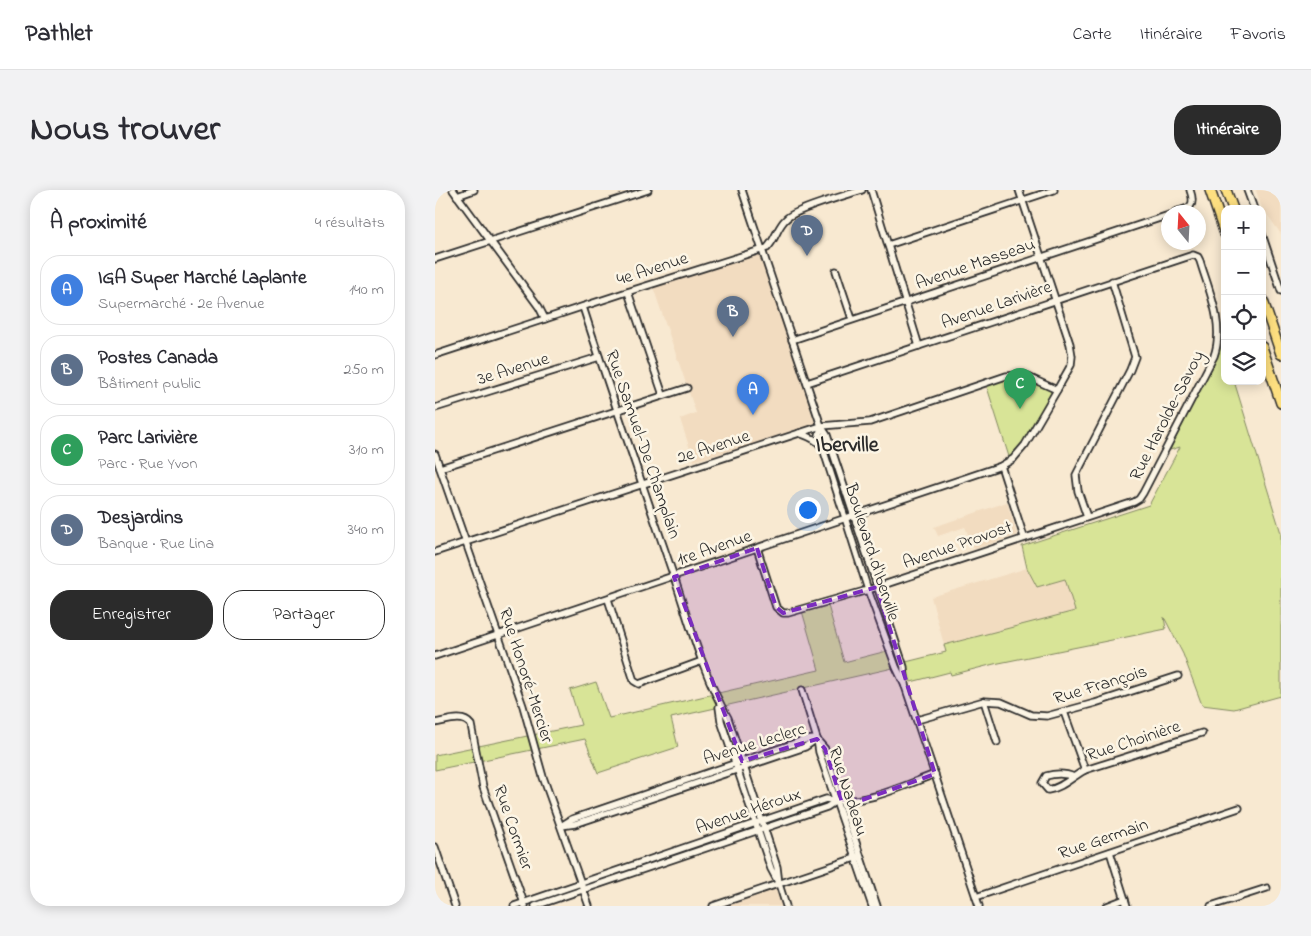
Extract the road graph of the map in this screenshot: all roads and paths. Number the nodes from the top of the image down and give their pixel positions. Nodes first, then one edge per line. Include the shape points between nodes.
1 (473, 190) edge
2 (648, 190) edge
3 (742, 190) edge
4 (863, 190) edge
5 (871, 190) edge
6 (1019, 190) edge
7 (1054, 190) edge
8 (1190, 190) edge
9 (1210, 190) edge
10 (1227, 190) edge
11 (1247, 190) edge
12 (455, 193) edge
13 (1022, 200) junction
14 (1192, 205) edge
15 (1232, 205) edge
16 (1253, 205) edge
17 (1161, 218) edge
18 (1221, 222) edge
19 (491, 242) junction
20 (888, 245) junction
21 (1266, 246) edge
22 (762, 249) junction
23 (1041, 256) junction
24 (1196, 256) joint
25 (435, 259) edge
26 (836, 271) dead end
27 (1112, 281) junction
28 (1281, 291) edge
29 (628, 292) junction
30 (1055, 300) junction
31 (906, 302) junction
32 (583, 307) junction
33 (1266, 310) edge
34 (545, 319) junction
35 (852, 319) junction
36 (792, 340) junction
37 (919, 346) junction
38 (1281, 354) edge
39 (435, 356) edge
40 (599, 358) junction
41 (1266, 359) edge
42 (807, 383) junction
43 (687, 388) dead end
44 (1057, 390) junction
45 (663, 395) junction
46 (1281, 403) edge
47 (435, 408) edge
48 (617, 411) junction
49 (821, 426) junction
50 (799, 433) junction
51 (824, 451) junction
52 (435, 454) edge
53 (1001, 466) junction
54 (440, 468) junction
55 (641, 485) junction
56 (1138, 500) joint
57 (854, 515) junction
58 (1087, 517) junction
59 (846, 518) junction
60 (1024, 537) junction
61 (467, 542) junction
62 (757, 548) junction
63 (435, 552) edge
64 (674, 577) junction
65 (877, 587) junction
66 (868, 590) junction
67 (608, 599) junction
68 (499, 635) junction
69 (435, 656) edge
70 (702, 661) junction
71 (1178, 676) dead end
72 (905, 686) junction
73 (802, 690) dead end
74 (985, 701) junction
75 (1064, 712) junction
76 (917, 720) junction
77 (435, 723) edge
78 (1201, 733) dead end
79 (817, 739) junction
80 (997, 742) dead end
81 (740, 765) junction
82 (1085, 770) junction
83 (935, 774) junction
84 (1074, 776) junction
85 (691, 778) junction
86 (693, 785) junction
87 (839, 801) junction
88 (1239, 808) dead end
89 (602, 812) junction
90 (758, 822) junction
91 (561, 826) junction
92 (761, 829) junction
93 (435, 847) edge
94 (671, 852) junction
95 (1110, 852) junction
96 (858, 857) junction
97 (674, 859) junction
98 (779, 884) junction
99 (582, 886) junction
100 (1267, 888) dead end
101 (976, 897) junction
102 (1126, 903) edge
103 (525, 904) edge
104 (455, 906) edge
105 (514, 906) edge
106 (535, 906) edge
107 (589, 906) edge
108 (713, 906) edge
109 (787, 906) edge
110 (871, 906) edge
111 (877, 906) edge
112 (979, 906) edge
113 (1107, 906) edge
114 (1211, 906) edge

1 - 12 street
2 - 19 street
3 - 22 street, Boulevard d'Iberville
4 - 22 street, 4e Avenue via 790,215 781,224 774,241
5 - 20 street
6 - 13 street, 1re Avenue
7 - 13 street
8 - 14 street
9 - 18 highway
10 - 15 highway
11 - 16 street
12 - 19 street
13 - 20 street
13 - 23 street, 1re Avenue
17 - 23 street, Avenue Masseau
19 - 25 street
19 - 34 street via 539,306
20 - 31 street
21 - 28 street
22 - 29 street, 4e Avenue
22 - 36 street, Boulevard d'Iberville
23 - 30 street, 1re Avenue
23 - 31 street, Avenue Masseau
24 - 27 street, Avenue Larivière
24 - 56 street, Rue Harolde-Savoy via 1216,318 1216,347
26 - 35 street
27 - 30 street, Avenue Larivière
27 - 58 street via 1135,357 1077,475
29 - 32 street, 4e Avenue
29 - 45 street
30 - 37 street, Avenue Larivière
30 - 44 street, 1re Avenue via 1072,356 1071,365
31 - 35 street, Avenue Masseau
31 - 37 street
32 - 34 street, 4e Avenue
32 - 40 street, Rue Samuel-De Champlain
33 - 38 highway
34 - 39 street, 4e Avenue
35 - 36 street, Avenue Masseau
36 - 42 street, Boulevard d'Iberville
37 - 42 street, Avenue Larivière
40 - 47 street, 3e Avenue
40 - 48 street, Rue Samuel-De Champlain
41 - 46 highway
42 - 49 street, Boulevard d'Iberville
43 - 45 street
44 - 49 street, 2e Avenue via 1024,375 1010,375 870,422
44 - 53 street, 1re Avenue via 1025,446
45 - 48 street
48 - 54 street
48 - 55 street, Rue Samuel-De Champlain
49 - 50 street, 2e Avenue
49 - 51 street, Boulevard d'Iberville via 819,436
49 - 57 street, Boulevard d'Iberville
50 - 51 street via 819,444
50 - 55 street, 2e Avenue
51 - 59 street, Boulevard d'Iberville
52 - 54 street, Rue Honoré-Mercier
53 - 57 street, 1re Avenue
53 - 60 street
54 - 61 street, Rue Honoré-Mercier
55 - 61 street, 2e Avenue
55 - 64 street, Rue Samuel-De Champlain
56 - 58 street, Avenue Provost
57 - 59 street, 1re Avenue
57 - 65 street, Boulevard d'Iberville
58 - 60 street, Avenue Provost
59 - 62 street, 1re Avenue
59 - 66 street, Boulevard d'Iberville
60 - 65 street, Avenue Provost
61 - 63 street, 2e Avenue
61 - 68 street, Rue Honoré-Mercier
62 - 64 street, 1re Avenue
62 - 66 street, Avenue Provost via 777,607 783,613
64 - 67 street, 1re Avenue
64 - 70 street, Rue Samuel-De Champlain
65 - 66 street, Avenue Provost
65 - 72 street, Boulevard d'Iberville via 904,667
66 - 72 street, Boulevard d'Iberville
67 - 68 street, 1re Avenue
67 - 70 street via 634,681 639,684
68 - 69 street, 1re Avenue
68 - 91 street, Rue Honoré-Mercier
70 - 81 street, Rue Samuel-De Champlain via 727,718
71 - 75 street, Rue François
72 - 76 street, Boulevard d'Iberville
73 - 79 street, Rue Nadeau
74 - 75 street, Rue François via 1001,702 1031,715
74 - 76 street, Rue François
74 - 80 street
75 - 82 street
76 - 83 street, Boulevard d'Iberville
77 - 103 street, Rue Cormier via 463,718 471,725 483,788
78 - 82 street, Rue Choinière
79 - 81 street, Avenue Leclerc via 804,740
79 - 87 street, Rue Nadeau
81 - 85 street, Avenue Leclerc
81 - 86 street, Avenue Leclerc
81 - 90 street, Rue Samuel-De Champlain
82 - 84 street, Rue Choinière
83 - 87 street, Avenue Héroux via 862,800
83 - 101 street, Boulevard d'Iberville
84 - 84 street, Rue Choinière via 1053,774 1046,776 1042,784 1048,790 1053,789
85 - 86 street, Avenue Leclerc
85 - 89 street, Avenue Leclerc
86 - 89 street, Avenue Leclerc
87 - 90 street, Avenue Héroux via 826,799
87 - 92 street, Avenue Héroux
87 - 96 street, Rue Nadeau
88 - 95 street, Rue Germain
89 - 91 street, Avenue Leclerc via 572,818
90 - 92 street, Rue Samuel-De Champlain
90 - 94 street, Avenue Héroux
91 - 99 street, Rue Honoré-Mercier
92 - 97 street, Avenue Héroux
92 - 98 street, Rue Samuel-De Champlain via 771,869
93 - 104 street
94 - 97 street
94 - 99 street, Avenue Héroux
95 - 101 street, Rue Germain
95 - 102 street
96 - 98 street
96 - 110 street, Rue Nadeau
96 - 111 street, Rue Nadeau
97 - 99 street, Avenue Héroux
98 - 108 street
98 - 109 street, Rue Samuel-De Champlain
99 - 103 street, Avenue Héroux
99 - 106 street, Avenue Héroux
99 - 107 street, Rue Honoré-Mercier
100 - 114 street
101 - 112 street, Boulevard d'Iberville
102 - 113 street
103 - 105 street, Avenue Héroux

